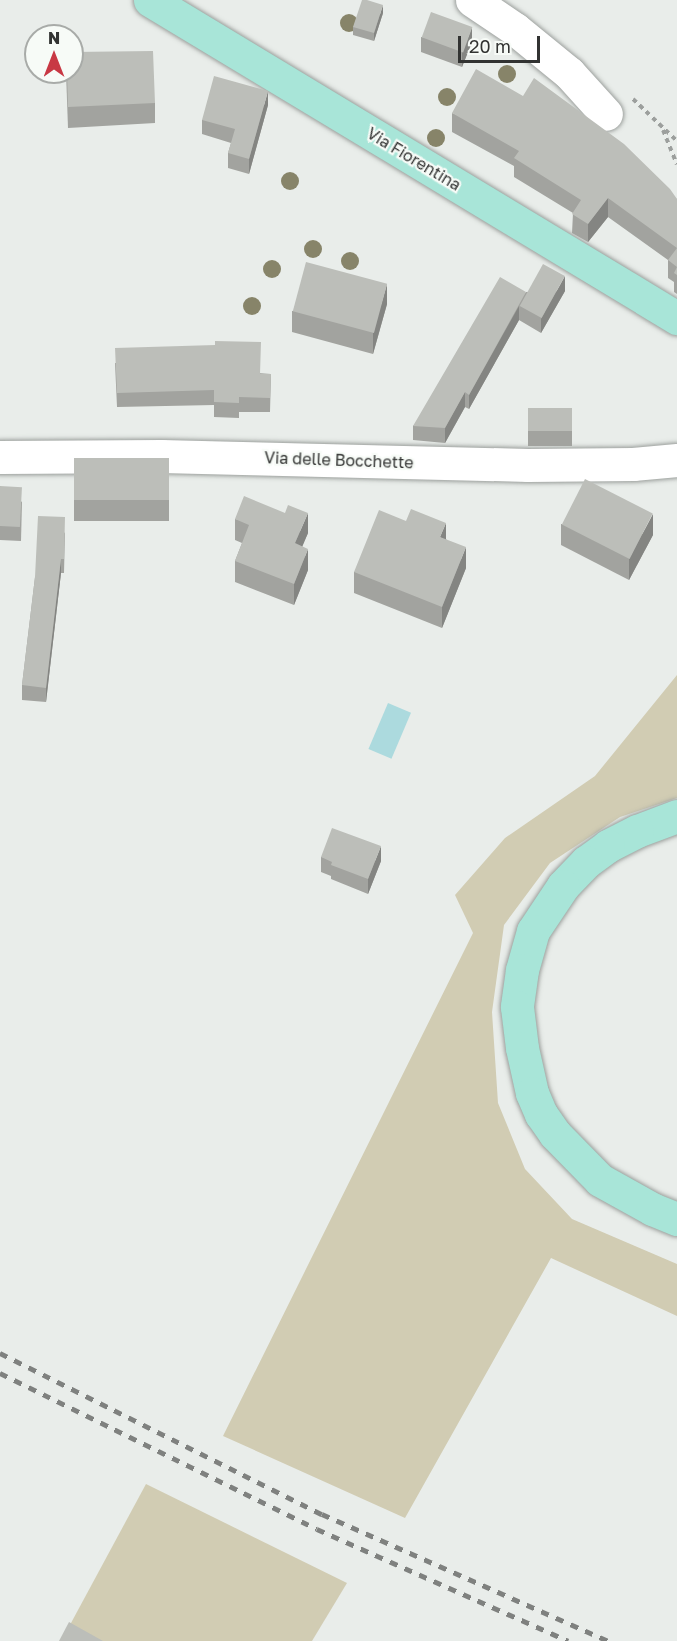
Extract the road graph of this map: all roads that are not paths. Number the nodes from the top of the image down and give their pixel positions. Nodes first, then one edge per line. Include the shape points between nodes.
1 (472, 0) edge
2 (161, 4) edge
3 (606, 114) dead end
4 (677, 318) edge
5 (0, 457) edge
6 (677, 460) edge
7 (668, 823) edge
8 (677, 1219) edge

1 - 3 street via 569,73
2 - 4 main road, Via Fiorentina
5 - 6 street, Via delle Bocchette via 172,456 528,465
7 - 8 main road via 608,846 586,862 552,899 526,949 518,1018 532,1093 540,1114 555,1134 600,1180

